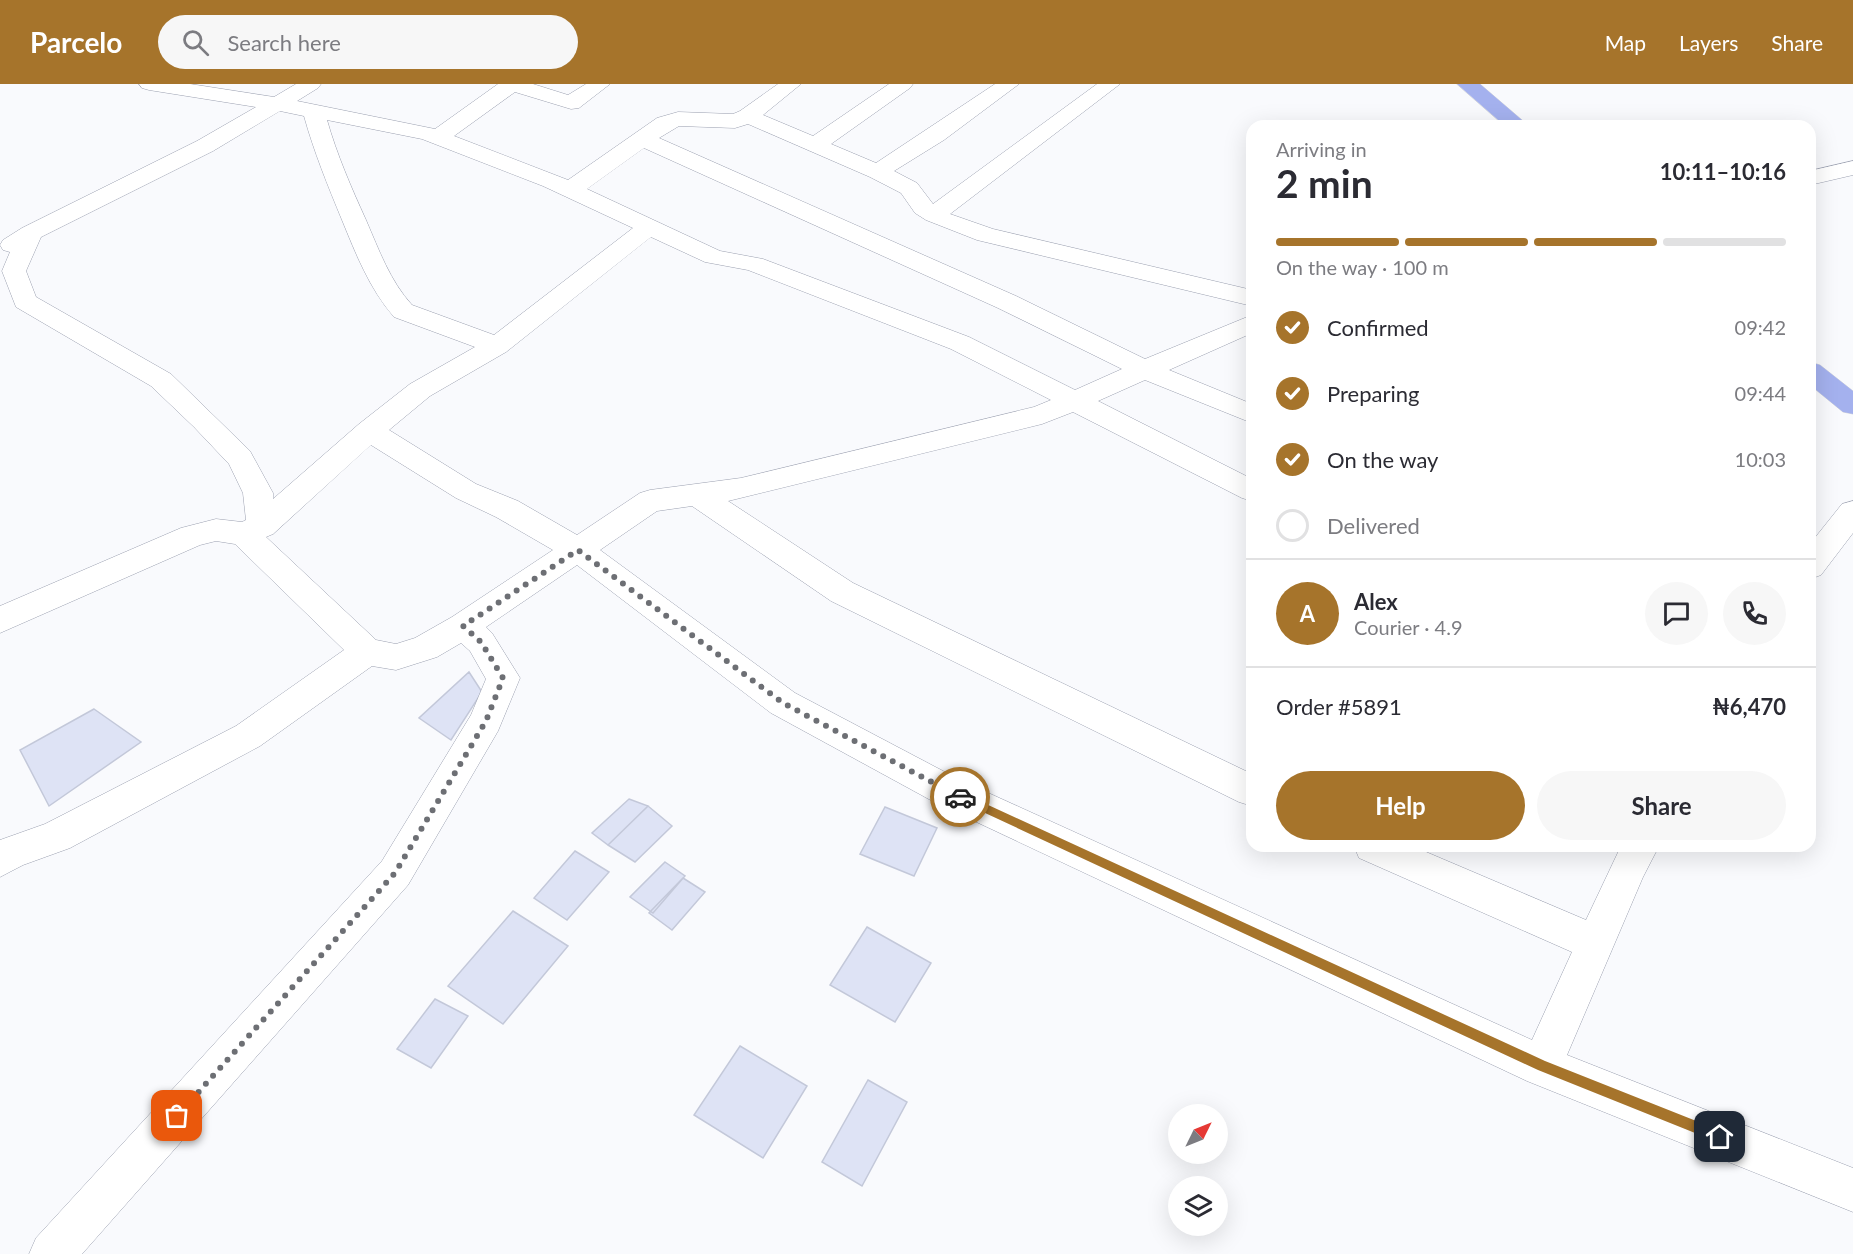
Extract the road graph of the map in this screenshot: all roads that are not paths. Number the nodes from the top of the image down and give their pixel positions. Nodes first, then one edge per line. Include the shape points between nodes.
1 (149, 84) edge
2 (311, 84) edge
3 (512, 84) edge
4 (600, 84) edge
5 (791, 84) edge
6 (903, 84) edge
7 (1010, 84) edge
8 (1110, 84) edge
9 (1467, 84) edge
10 (278, 104) junction
11 (314, 111) junction
12 (748, 116) junction
13 (1511, 120) edge
14 (437, 138) junction
15 (643, 139) junction
16 (816, 144) junction
17 (1853, 168) edge
18 (878, 172) junction
19 (1816, 177) edge
20 (570, 190) junction
21 (934, 215) junction
22 (649, 226) junction
23 (31, 233) junction
24 (0, 252) edge
25 (1246, 297) edge
26 (1246, 326) edge
27 (497, 346) junction
28 (1145, 370) junction
29 (1816, 376) edge
30 (1074, 401) junction
31 (1853, 405) edge
32 (1246, 412) edge
33 (369, 431) junction
34 (1246, 488) edge
35 (697, 495) junction
36 (1853, 512) edge
37 (253, 530) junction
38 (578, 550) junction
39 (1816, 559) edge
40 (0, 620) edge
41 (463, 626) junction
42 (368, 652) junction
43 (1246, 788) edge
44 (1386, 852) edge
45 (1637, 852) edge
46 (0, 860) edge
47 (1595, 943) junction
48 (1542, 1066) junction
49 (1853, 1190) edge
50 (52, 1254) edge

1 - 10 street
2 - 10 street
3 - 4 street via 572,103
3 - 14 street
5 - 12 street
6 - 16 street
7 - 18 street
8 - 21 street
9 - 13 main road
10 - 11 street
10 - 23 street via 205,146
11 - 14 street
11 - 27 street via 342,193 393,301 403,311
12 - 15 street via 735,121 678,119
12 - 16 street
14 - 20 street
15 - 20 street
15 - 28 street via 1006,302
16 - 18 street
17 - 19 street
18 - 21 street via 909,188 923,208
20 - 22 street
21 - 25 street via 986,235
22 - 27 street
22 - 30 street via 714,257 754,264 960,343
23 - 24 street
23 - 37 street via 14,271 25,301 161,380 204,420 240,458 258,493
26 - 28 street
27 - 33 street via 420,390
28 - 30 street
28 - 32 street
29 - 31 main road
30 - 34 street
30 - 35 street via 1042,415 741,489
33 - 37 street
33 - 38 street via 466,491 507,509
35 - 38 street via 650,501
35 - 43 street via 842,592
36 - 39 street
37 - 40 street via 216,530 192,536
37 - 42 street
38 - 41 street
38 - 48 street via 793,709 949,792
41 - 42 street via 425,648 396,657
41 - 50 street via 481,642 503,678 486,721 395,873
42 - 46 street via 248,736 57,836
44 - 47 street
45 - 47 street
47 - 48 street
48 - 49 street

